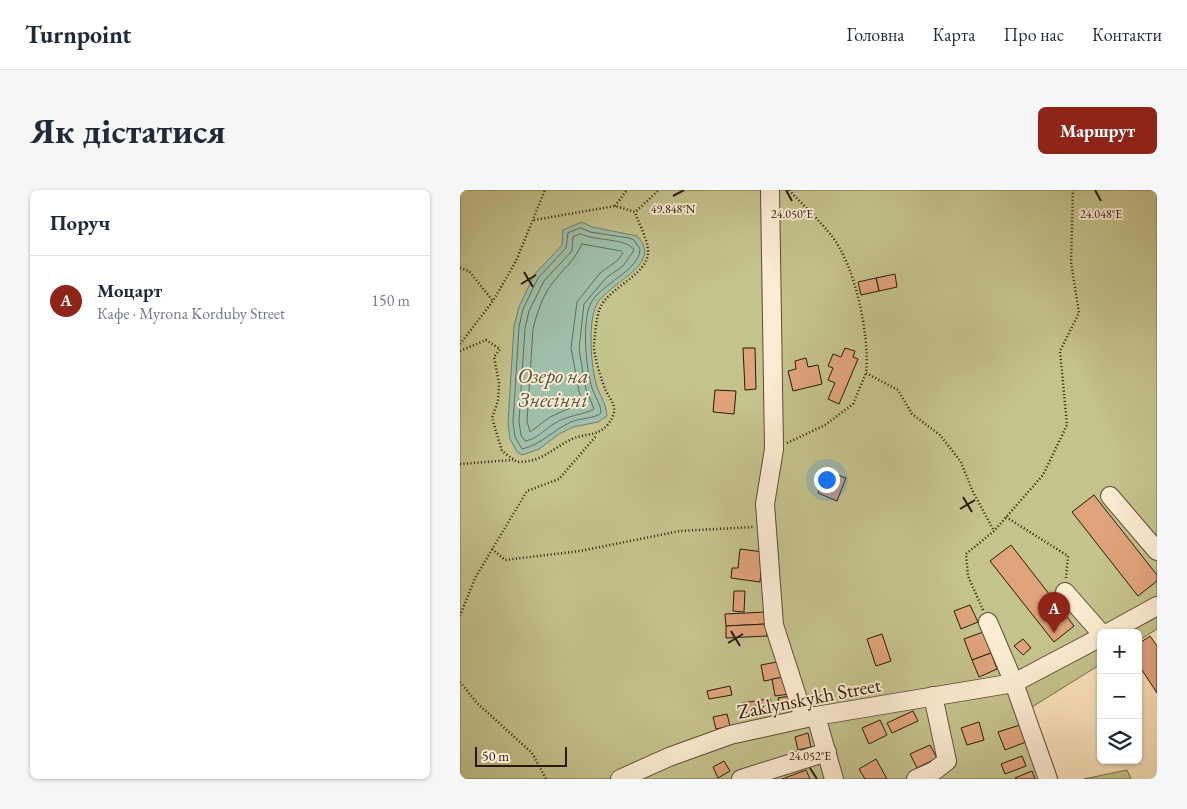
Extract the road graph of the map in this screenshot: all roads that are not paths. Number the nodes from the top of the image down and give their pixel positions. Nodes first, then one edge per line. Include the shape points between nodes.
1 (770, 190) edge
2 (1110, 496) dead end
3 (1157, 551) edge
4 (1065, 592) road end
5 (1157, 606) edge
6 (988, 622) road end
7 (1097, 629) edge
8 (1115, 629) edge
9 (1097, 639) edge
10 (1014, 682) junction
11 (933, 696) junction
12 (810, 717) junction
13 (827, 752) junction
14 (620, 779) edge
15 (741, 779) edge
16 (834, 779) edge
17 (916, 779) edge
18 (1048, 779) edge

1 - 12 street via 774,450 765,504 766,527 774,624
2 - 3 street
4 - 7 street
5 - 8 street
6 - 10 street
9 - 10 street, Zaklynskykh Street
10 - 11 street, Zaklynskykh Street
10 - 18 street
11 - 12 street, Zaklynskykh Street
11 - 17 street via 947,760 934,771
12 - 13 street
12 - 14 street, Zaklynskykh Street via 730,735
13 - 15 street
13 - 16 street

